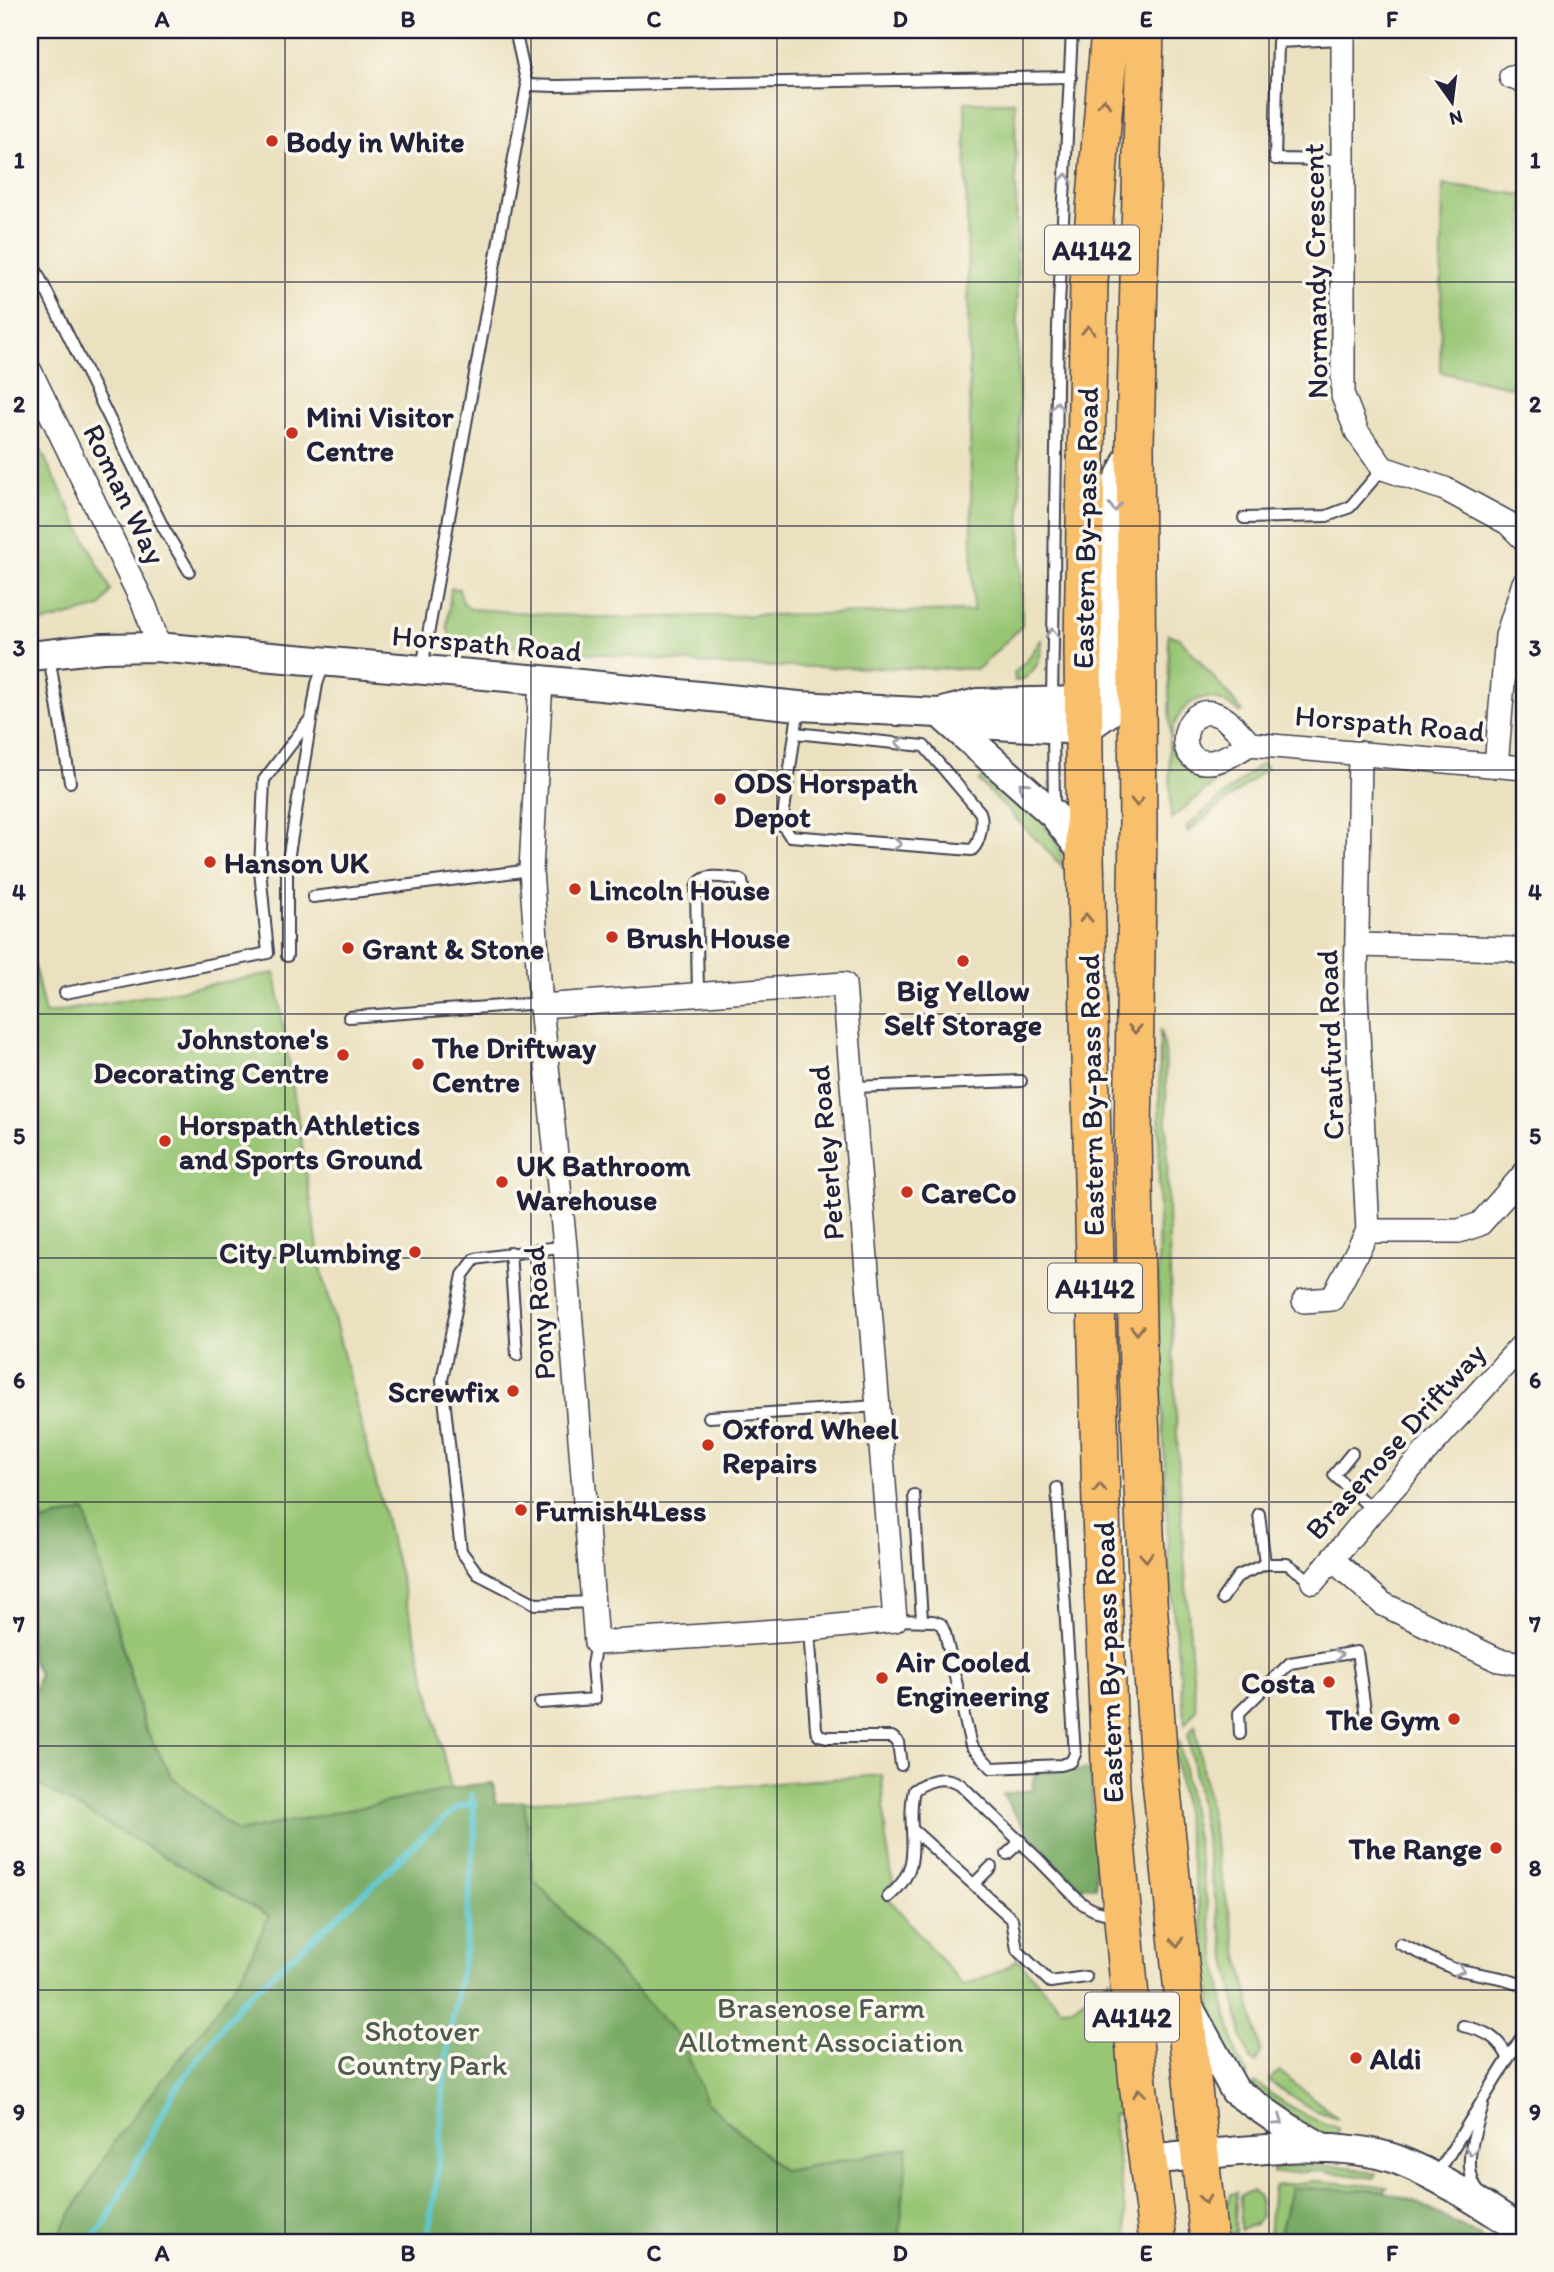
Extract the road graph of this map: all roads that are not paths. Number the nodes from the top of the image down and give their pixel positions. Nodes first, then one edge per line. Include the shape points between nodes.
1 (515, 30) edge
2 (1072, 30) edge
3 (1110, 30) edge
4 (1145, 30) edge
5 (1342, 35) edge
6 (1071, 77) junction
7 (527, 85) junction
8 (1343, 160) junction
9 (30, 258) edge
10 (30, 371) edge
11 (1382, 468) junction
12 (1244, 518) dead end
13 (1524, 539) edge
14 (190, 571) dead end
15 (1524, 583) edge
16 (156, 647) junction
17 (39, 655) edge
18 (325, 662) junction
19 (421, 670) junction
20 (541, 680) junction
21 (939, 713) junction
22 (1087, 717) junction
23 (311, 718) junction
24 (797, 719) junction
25 (1250, 744) dead end
26 (1360, 753) junction
27 (1496, 766) junction
28 (1524, 768) edge
29 (70, 782) dead end
30 (1054, 815) junction
31 (1085, 855) junction
32 (531, 870) junction
33 (743, 887) dead end
34 (313, 898) dead end
35 (1357, 945) junction
36 (1524, 954) edge
37 (287, 956) dead end
38 (65, 993) dead end
39 (698, 994) junction
40 (541, 1005) junction
41 (349, 1017) dead end
42 (1021, 1081) dead end
43 (853, 1087) junction
44 (1524, 1174) edge
45 (1368, 1231) junction
46 (565, 1246) junction
47 (510, 1252) junction
48 (1304, 1301) dead end
49 (1524, 1343) edge
50 (517, 1355) dead end
51 (878, 1406) junction
52 (709, 1417) dead end
53 (1352, 1453) dead end
54 (1057, 1488) dead end
55 (914, 1495) dead end
56 (1373, 1510) junction
57 (1259, 1514) dead end
58 (1332, 1559) junction
59 (1265, 1564) junction
60 (1313, 1582) joint
61 (1222, 1599) dead end
62 (593, 1602) junction
63 (895, 1620) junction
64 (922, 1620) junction
65 (810, 1629) junction
66 (596, 1643) junction
67 (1524, 1664) edge
68 (540, 1703) dead end
69 (1366, 1717) dead end
70 (1240, 1734) dead end
71 (901, 1765) dead end
72 (912, 1829) junction
73 (1021, 1841) junction
74 (1007, 1854) dead end
75 (991, 1867) dead end
76 (974, 1884) junction
77 (888, 1897) dead end
78 (1123, 1912) junction
79 (1400, 1944) dead end
80 (1086, 1977) dead end
81 (1524, 1985) edge
82 (1183, 1996) junction
83 (1463, 2026) dead end
84 (1524, 2033) edge
85 (1508, 2057) junction
86 (1488, 2090) junction
87 (1324, 2149) junction
88 (1200, 2155) junction
89 (1147, 2160) junction
90 (1434, 2179) junction
91 (1490, 2209) junction
92 (1524, 2231) edge
93 (1158, 2242) edge
94 (1209, 2242) edge

1 - 7 lane
2 - 6 lane
22 -> 3 highway, Eastern By-pass Road / A4142 via 1089,282
4 -> 22 highway, Eastern By-pass Road / A4142 via 1135,443
5 - 8 street, Normandy Crescent
5 - 8 lane via 1279,42 1275,159
6 - 7 lane
22 -> 6 lane via 1058,326
7 - 19 lane
8 - 11 street, Normandy Crescent via 1343,396 1357,432
9 - 14 lane via 164,529
10 - 16 street, Roman Way via 145,607
11 - 12 lane via 1350,507 1327,516
11 - 13 street via 1445,489 1508,523
15 - 27 street via 1511,637
16 - 17 street, Horspath Road
16 - 18 street, Horspath Road
17 - 29 lane
18 - 19 street, Horspath Road
18 - 23 lane
19 - 20 street, Horspath Road
20 - 24 street, Horspath Road
20 - 32 street, Pony Road
21 - 22 street, Horspath Road via 977,703
21 - 24 street, Horspath Road
30 -> 21 street
22 - 30 lane
22 - 31 highway, Eastern By-pass Road / A4142
22 -> 82 highway, Eastern By-pass Road / A4142 via 1138,828 1133,1137 1138,1371 1158,1752
23 - 37 lane via 287,866
23 - 38 lane via 264,780 260,870 268,953
24 -> 24 lane via 782,824 790,836 972,850 977,846 980,813 924,746
25 - 26 street, Horspath Road
26 - 27 street, Horspath Road
26 - 35 street, Craufurd Road
27 - 28 street, Horspath Road
30 - 31 street
78 -> 31 highway, Eastern By-pass Road / A4142 via 1111,1787 1103,1586
32 - 34 lane
32 - 40 street, Pony Road
33 - 39 lane via 738,879 704,877 696,888
35 - 36 street via 1510,949
35 - 45 street, Craufurd Road
39 - 40 street, Peterley Road
39 - 43 street, Peterley Road via 844,984
40 - 41 lane
40 - 46 street, Pony Road
42 - 43 lane
43 - 51 street, Peterley Road
44 - 45 street via 1480,1224 1470,1228
45 - 48 street via 1332,1299
46 - 47 lane
46 - 62 street, Pony Road
47 - 50 lane
47 - 62 lane via 475,1259 463,1275 442,1380 461,1552 478,1574 536,1604
49 - 56 street, Brasenose Driftway
51 - 52 lane
51 - 63 street, Peterley Road
53 - 56 lane via 1334,1475
54 - 64 lane via 1075,1754 1071,1762 992,1768 971,1746 941,1624
55 - 64 lane
56 - 58 street, Brasenose Driftway
57 - 59 lane
58 - 60 street, Brasenose Driftway
58 - 67 street via 1383,1604 1498,1660
59 - 60 lane via 1287,1564
59 - 61 lane via 1238,1576
62 - 66 street, Pony Road
63 - 64 lane
63 - 65 street
65 - 66 street
65 - 71 lane via 819,1735 892,1737 898,1742
66 - 68 lane via 592,1665 595,1699
70 -> 69 lane via 1239,1713 1290,1663 1357,1652
72 - 73 lane via 914,1790 925,1782 951,1779
72 - 76 lane
72 - 77 lane via 912,1867
73 - 74 lane
73 - 78 lane via 1088,1908 1107,1914
75 - 76 lane
76 - 80 lane via 1012,1919 1017,1950 1050,1982
89 -> 78 highway, Eastern By-pass Road / A4142
79 -> 81 lane via 1454,1969
82 -> 87 street via 1236,2091
82 - 88 highway, Eastern By-pass Road / A4142
83 - 85 lane via 1480,2029 1500,2041
84 - 85 lane
85 - 86 lane
86 - 90 lane
86 -> 91 lane via 1469,2154 1473,2186
87 - 88 street
87 - 90 street via 1397,2160
88 - 89 street
88 -> 94 highway, Eastern By-pass Road / A4142
89 - 93 highway, Eastern By-pass Road / A4142
90 - 91 street
91 - 92 street

